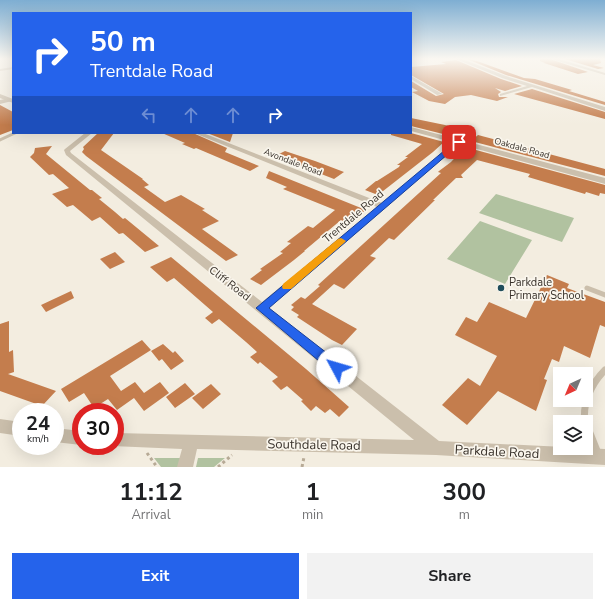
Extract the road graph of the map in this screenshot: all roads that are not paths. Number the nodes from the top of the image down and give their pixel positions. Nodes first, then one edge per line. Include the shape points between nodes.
1 (418, 81) edge
2 (517, 81) edge
3 (531, 86) junction
4 (439, 94) dead end
5 (0, 96) edge
6 (508, 97) dead end
7 (11, 100) edge
8 (0, 102) edge
9 (605, 110) edge
10 (412, 129) edge
11 (14, 134) edge
12 (89, 134) edge
13 (200, 134) edge
14 (0, 140) edge
15 (459, 142) junction
16 (605, 181) edge
17 (382, 206) junction
18 (587, 288) dead end
19 (605, 295) edge
20 (262, 308) junction
21 (605, 370) edge
22 (583, 415) edge
23 (0, 426) edge
24 (12, 428) edge
25 (593, 437) edge
26 (124, 440) edge
27 (191, 441) junction
28 (436, 448) junction
29 (602, 456) edge
30 (186, 467) edge

1 - 4 street
2 - 3 street
3 - 6 street via 500,94
3 - 9 street
5 - 7 street
7 - 8 street
10 - 15 street, Oakdale Road
11 - 14 lane
12 - 20 street, Cliff Road via 67,150 68,154
13 - 17 street, Avondale Road
15 - 16 street, Oakdale Road
15 - 17 street, Trentdale Road
17 - 20 street, Trentdale Road
18 - 19 lane
20 - 28 street, Cliff Road
21 - 22 lane via 589,390
23 - 24 street
25 - 29 lane
26 - 27 street, Southdale Road
27 - 28 street, Southdale Road
27 - 30 street
28 - 29 street, Parkdale Road

